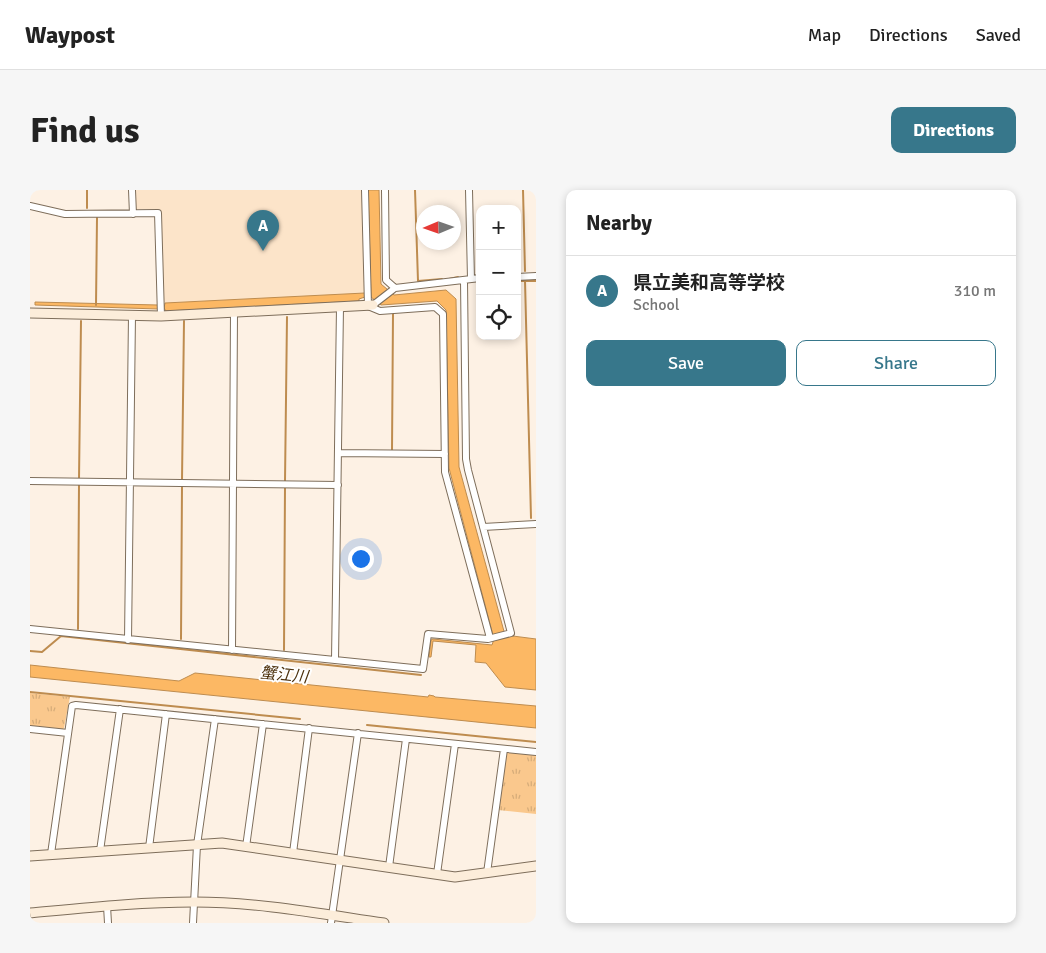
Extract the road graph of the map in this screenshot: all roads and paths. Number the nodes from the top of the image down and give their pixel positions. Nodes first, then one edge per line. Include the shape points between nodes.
1 (132, 190) edge
2 (365, 190) edge
3 (385, 190) edge
4 (468, 190) edge
5 (30, 206) edge
6 (132, 214) junction
7 (536, 276) edge
8 (521, 277) edge
9 (476, 278) edge
10 (467, 279) junction
11 (394, 289) junction
12 (371, 305) junction
13 (340, 307) junction
14 (234, 312) junction
15 (30, 313) edge
16 (132, 315) junction
17 (161, 316) junction
18 (338, 453) junction
19 (445, 454) junction
20 (30, 481) edge
21 (130, 482) junction
22 (233, 484) junction
23 (338, 485) junction
24 (536, 524) edge
25 (484, 527) junction
26 (30, 629) edge
27 (491, 638) junction
28 (128, 640) junction
29 (232, 650) junction
30 (335, 660) junction
31 (120, 709) junction
32 (166, 714) junction
33 (215, 719) junction
34 (262, 724) junction
35 (309, 728) junction
36 (30, 729) edge
37 (68, 733) junction
38 (358, 733) junction
39 (406, 739) junction
40 (455, 744) junction
41 (504, 748) junction
42 (536, 752) edge
43 (198, 845) junction
44 (246, 846) junction
45 (149, 848) junction
46 (100, 851) junction
47 (293, 853) junction
48 (51, 854) junction
49 (30, 856) edge
50 (340, 859) junction
51 (536, 866) edge
52 (389, 867) junction
53 (437, 874) junction
54 (487, 874) junction
55 (194, 902) junction
56 (107, 906) junction
57 (30, 913) edge
58 (331, 919) edge
59 (108, 923) edge
60 (193, 923) edge
61 (384, 923) edge

1 - 6 street
2 - 12 street
3 - 11 street via 386,280
4 - 10 street
5 - 6 street via 65,214
6 - 17 street via 158,213
7 - 8 street
9 - 10 street
10 - 11 street
10 - 25 street via 466,459
11 - 12 street
12 - 13 street
12 - 19 street via 380,312 435,307 443,314
13 - 14 street
13 - 18 street
14 - 17 street
14 - 22 street
15 - 16 street
16 - 17 street
16 - 21 street
18 - 19 street
18 - 23 street
19 - 27 street via 445,472
20 - 21 street
21 - 22 street
21 - 28 street
22 - 23 street
22 - 29 street
23 - 30 street
24 - 25 street
25 - 27 street via 511,633
26 - 28 street
27 - 30 street via 428,634 423,669
28 - 29 street
29 - 30 street
31 - 32 street
31 - 37 street via 76,704 72,706
31 - 46 street
32 - 33 street
32 - 45 street
33 - 34 street
33 - 43 street
34 - 35 street
34 - 44 street
35 - 38 street
35 - 47 street
36 - 37 street
37 - 48 street
38 - 39 street
38 - 50 street
39 - 40 street
39 - 52 street
40 - 41 street
40 - 53 street
41 - 42 street
41 - 54 street
43 - 44 street
43 - 45 street
43 - 55 street
44 - 47 street
45 - 46 street
46 - 48 street
47 - 50 street
48 - 49 street
50 - 52 street
50 - 58 street
51 - 54 street
52 - 53 street
53 - 54 street via 462,877
55 - 56 street
55 - 58 street via 254,905
55 - 60 street
56 - 57 street
56 - 59 street
58 - 61 street

